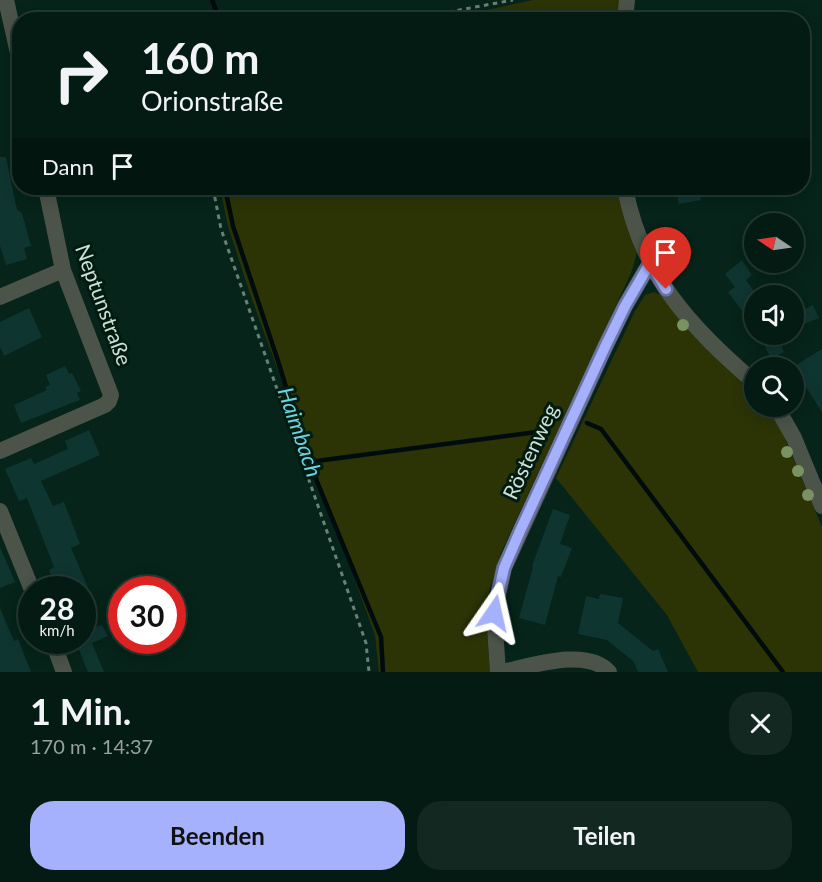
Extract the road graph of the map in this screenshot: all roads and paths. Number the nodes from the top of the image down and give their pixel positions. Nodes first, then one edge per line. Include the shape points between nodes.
1 (6, 0) edge
2 (513, 0) edge
3 (449, 12) edge
4 (12, 27) edge
5 (47, 195) edge
6 (214, 195) edge
7 (627, 195) edge
8 (650, 263) junction
9 (63, 270) junction
10 (0, 297) edge
11 (744, 373) edge
12 (782, 417) edge
13 (0, 451) edge
14 (822, 506) edge
15 (0, 511) edge
16 (26, 576) edge
17 (57, 654) edge
18 (64, 672) edge
19 (369, 672) edge
20 (500, 672) edge
21 (609, 672) edge

1 - 4 street
2 - 3 path
5 - 9 street, Neptunstraße
6 - 19 path via 221,229 366,643
7 - 8 street
8 - 11 street via 695,327
8 - 20 street, Röstenweg via 605,347 504,568 494,613
9 - 10 street
9 - 13 street, Neptunstraße via 108,385 109,401
12 - 14 street
15 - 16 street
17 - 18 street
20 - 21 street via 572,658 603,665

